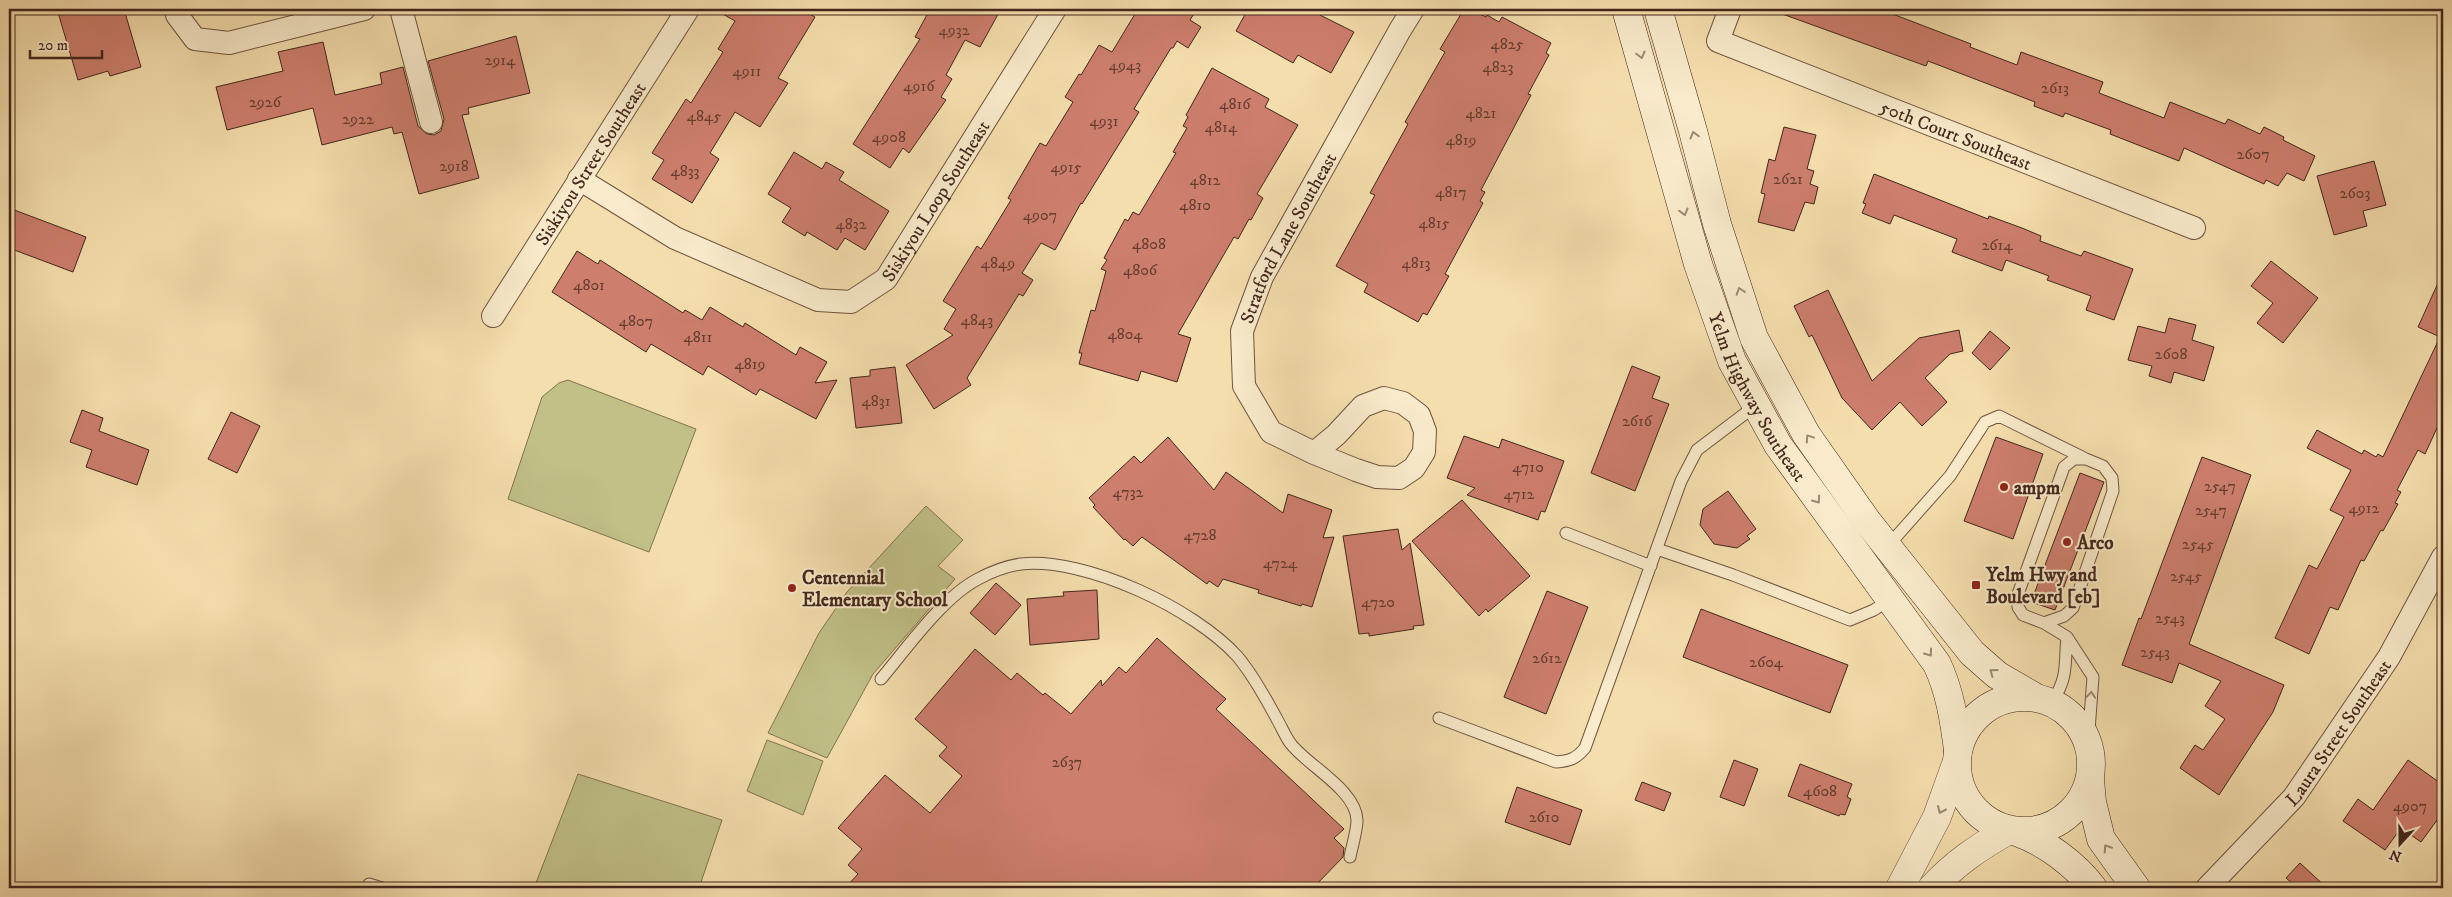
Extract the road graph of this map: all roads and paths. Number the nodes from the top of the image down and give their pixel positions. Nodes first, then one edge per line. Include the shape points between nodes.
1 (176, 9) edge
2 (364, 9) edge
3 (401, 9) edge
4 (688, 9) edge
5 (1055, 9) edge
6 (1414, 9) edge
7 (1626, 9) edge
8 (1658, 9) edge
9 (1730, 9) edge
10 (431, 122) dead end
11 (580, 179) junction
12 (2194, 228) dead end
13 (492, 316) dead end
14 (1755, 406) junction
15 (1314, 453) junction
16 (2086, 459) junction
17 (1566, 533) dead end
18 (1887, 547) junction
19 (1657, 549) junction
20 (2443, 557) edge
21 (1651, 566) junction
22 (1890, 599) junction
23 (2044, 623) junction
24 (2067, 636) junction
25 (881, 679) dead end
26 (2044, 700) junction
27 (1439, 718) dead end
28 (2088, 744) junction
29 (1957, 757) junction
30 (2090, 780) junction
31 (2013, 831) junction
32 (1350, 857) dead end
33 (369, 884) dead end
34 (382, 888) edge
35 (1900, 888) edge
36 (1932, 888) edge
37 (2093, 888) edge
38 (2136, 888) edge
39 (2207, 888) edge

1 - 2 street via 194,39 229,43
3 - 10 street
4 - 11 street, Siskiyou Street Southeast
5 - 11 street, Siskiyou Loop Southeast via 886,279 851,302 818,300 675,238
6 - 15 street, Stratford Lane Southeast via 1262,277 1242,331 1244,386 1271,432
7 -> 14 main road, Yelm Highway Southeast via 1701,273 1732,360
18 -> 8 main road, Yelm Highway Southeast via 1806,434 1754,338 1717,224
9 - 12 street, 50th Court Southeast via 1718,41
11 - 13 street, Siskiyou Street Southeast
14 - 19 lane via 1697,450 1681,480
14 -> 22 main road, Yelm Highway Southeast via 1778,445
15 - 15 street, Stratford Lane Southeast via 1377,477 1399,478 1414,468 1424,452 1425,431 1419,415 1403,404 1384,398 1363,406
16 - 18 lane via 1999,416 1985,422 1950,476
16 - 23 lane via 2103,466 2112,478 2114,491 2073,608 2064,616
16 - 23 lane via 2074,459 2064,468 2018,594 2018,607 2023,615
17 - 21 lane
26 -> 18 main road, Yelm Highway Southeast via 1981,662
19 - 21 lane
19 - 22 lane via 1850,620
20 - 39 street, Laura Street Southeast via 2389,657 2294,797
21 - 27 lane via 1585,748 1578,756 1556,762
22 -> 29 main road, Yelm Highway Southeast via 1937,664 1947,685
23 - 24 lane
24 - 26 lane via 2063,684
28 -> 24 lane via 2092,677
25 - 32 lane via 957,592 998,569 1021,564 1058,565 1138,590 1189,618 1221,641 1258,685 1291,744 1347,794 1357,819
26 - 28 main road via 2068,713
26 - 29 main road via 2015,697 1996,702 1980,712 1967,727
28 - 30 main road
29 - 31 main road via 1959,783 1967,802 1998,827
29 -> 35 main road via 1937,817
30 - 31 main road via 2071,813 2055,825
38 -> 30 main road via 2102,839
31 - 36 main road via 1965,856
31 - 37 main road via 2035,838
33 - 34 lane

